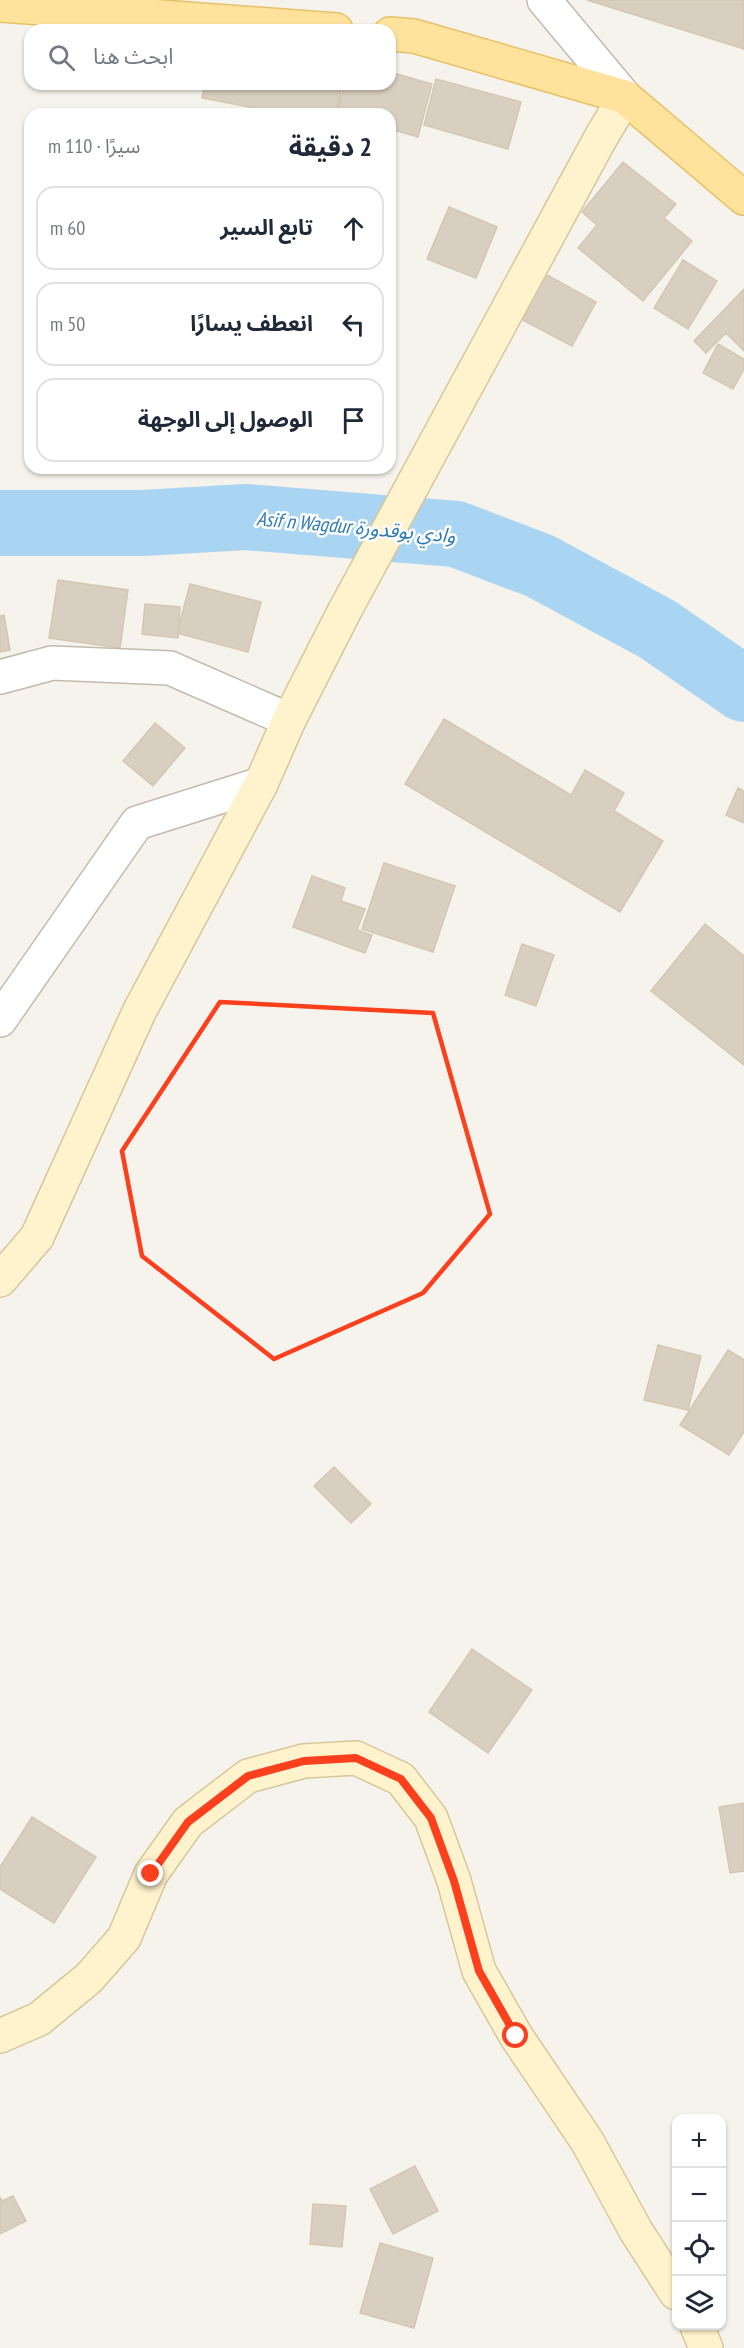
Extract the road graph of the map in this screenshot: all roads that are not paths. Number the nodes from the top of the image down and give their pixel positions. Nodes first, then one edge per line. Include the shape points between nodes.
1 (544, 0) edge
2 (0, 5) edge
3 (255, 24) edge
4 (396, 34) edge
5 (626, 97) junction
6 (744, 198) edge
7 (0, 677) edge
8 (289, 720) junction
9 (261, 784) junction
10 (0, 1020) edge
11 (0, 1280) edge
12 (0, 2036) edge
13 (672, 2287) edge
14 (699, 2330) edge
15 (705, 2348) edge

1 - 5 street
2 - 3 main road
4 - 5 main road via 414,36
5 - 6 main road
5 - 8 main road
7 - 8 street via 52,663 171,668
8 - 9 main road
9 - 10 street via 137,823
9 - 11 main road via 139,1012 37,1237
12 - 13 main road via 39,2019 89,1978 124,1938 151,1874 188,1822 248,1776 304,1761 356,1758 401,1779 431,1818 454,1881 479,1971 516,2036 587,2141
14 - 15 main road

